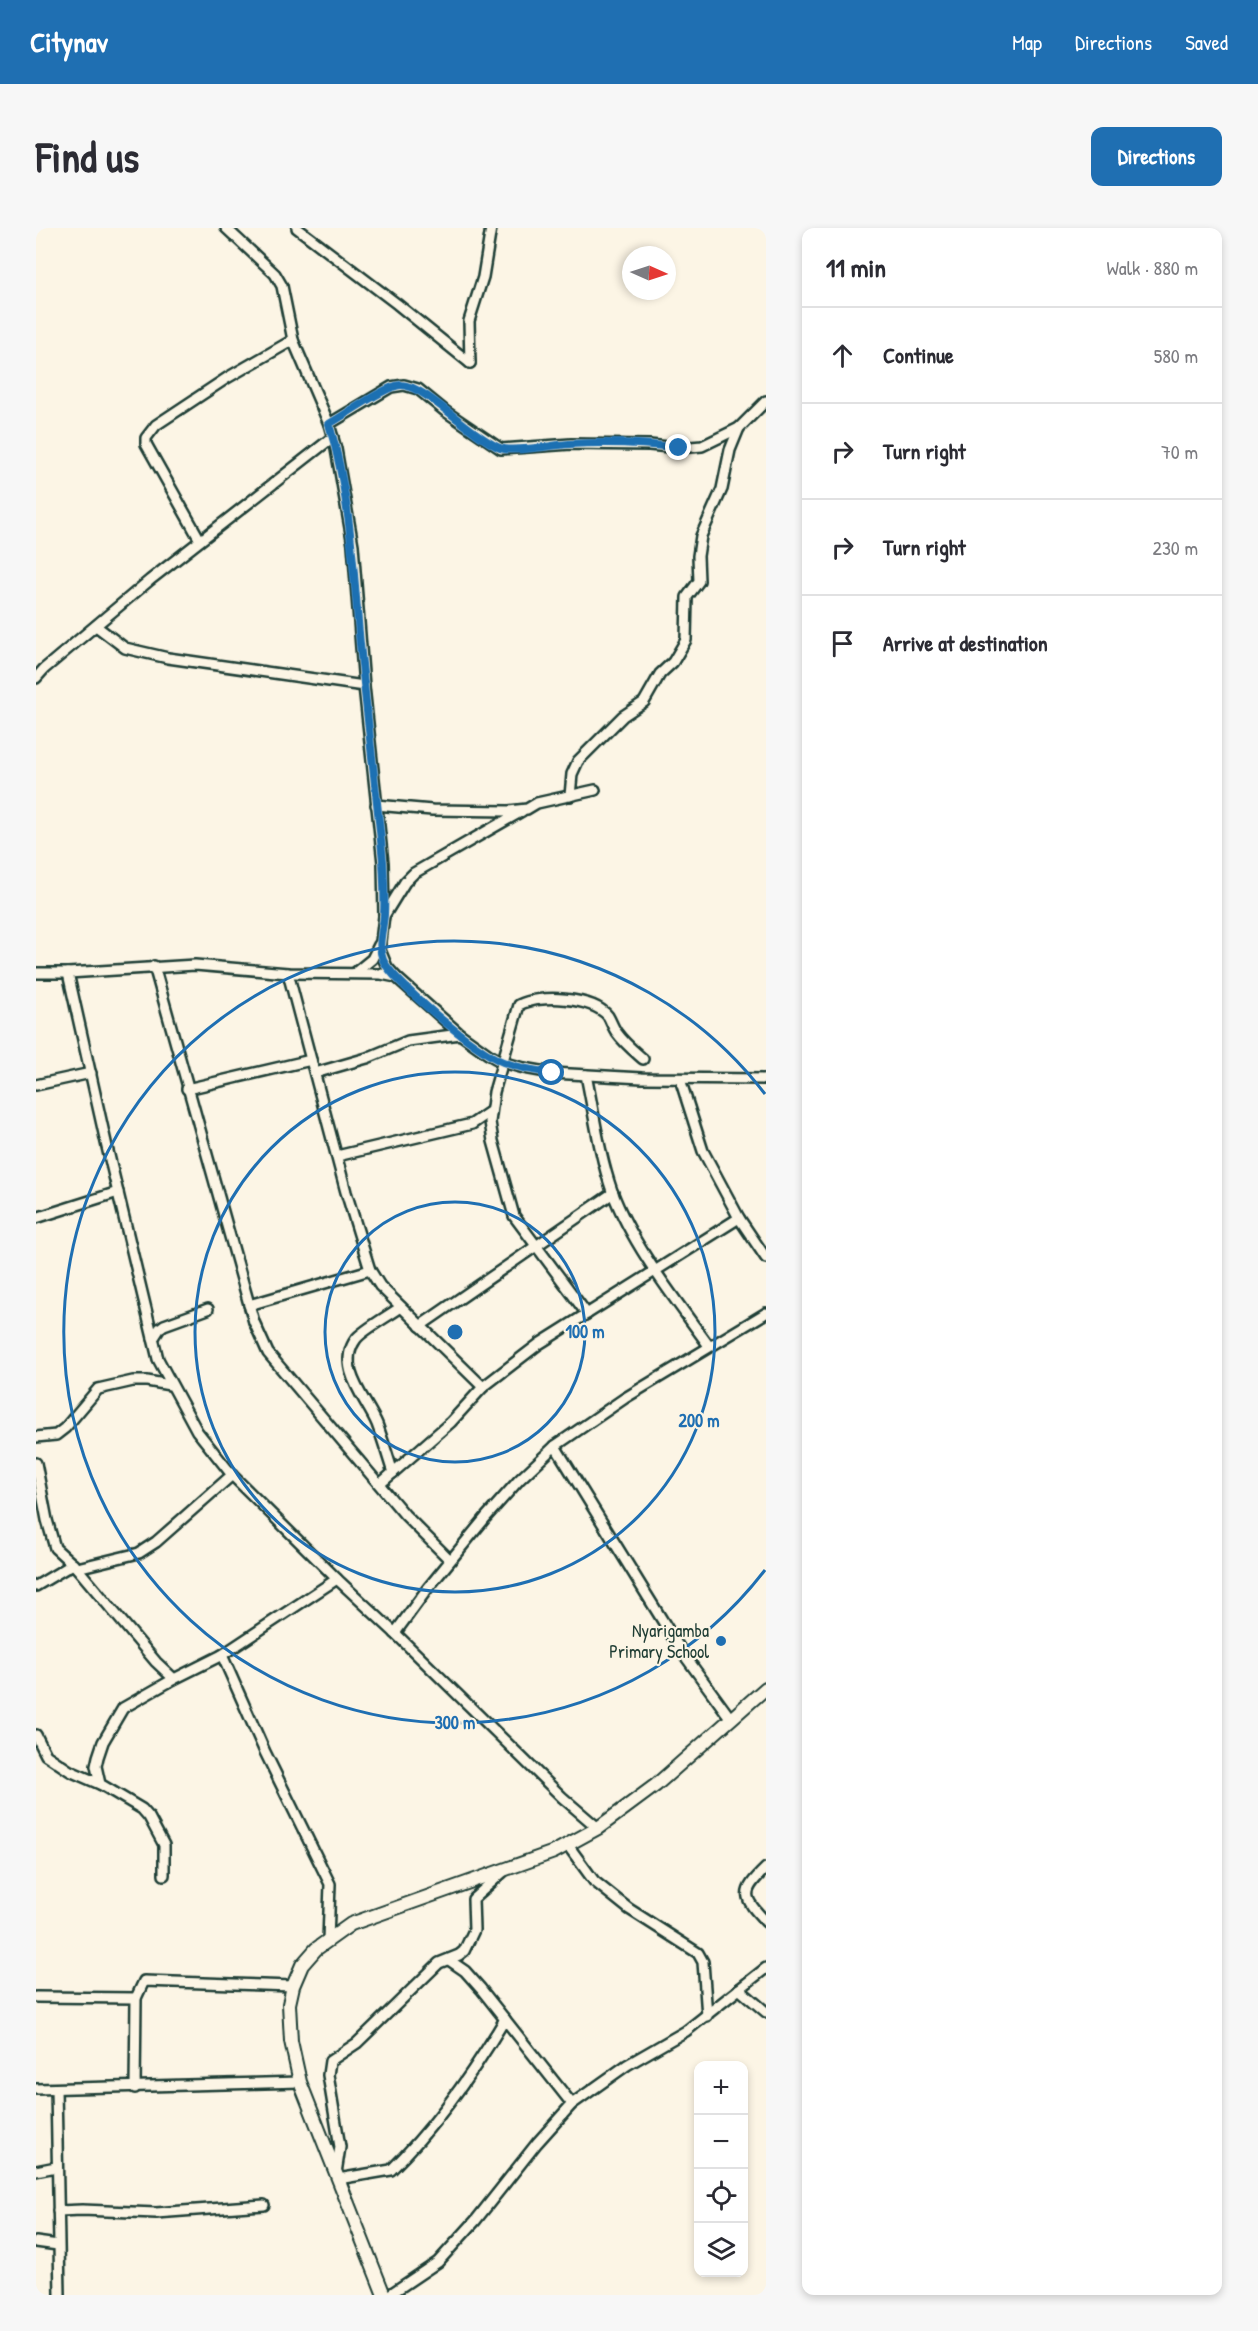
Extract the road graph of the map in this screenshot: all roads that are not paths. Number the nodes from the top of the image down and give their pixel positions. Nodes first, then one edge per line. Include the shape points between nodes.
1 (226, 228) edge
2 (297, 228) edge
3 (491, 228) edge
4 (293, 340) junction
5 (766, 401) edge
6 (329, 424) junction
7 (739, 428) junction
8 (333, 437) junction
9 (200, 540) junction
10 (96, 626) junction
11 (40, 668) edge
12 (36, 678) edge
13 (364, 686) junction
14 (595, 790) dead end
15 (570, 796) junction
16 (376, 805) junction
17 (527, 808) junction
18 (384, 916) junction
19 (380, 943) junction
20 (154, 966) junction
21 (356, 972) junction
22 (36, 973) edge
23 (68, 973) junction
24 (288, 973) junction
25 (396, 977) junction
26 (460, 1034) junction
27 (643, 1059) dead end
28 (310, 1060) junction
29 (502, 1062) junction
30 (90, 1073) junction
31 (315, 1073) junction
32 (586, 1075) junction
33 (680, 1079) junction
34 (766, 1079) edge
35 (36, 1085) edge
36 (187, 1089) junction
37 (491, 1111) junction
38 (476, 1123) junction
39 (491, 1133) junction
40 (337, 1156) junction
41 (118, 1192) junction
42 (613, 1193) junction
43 (36, 1218) edge
44 (739, 1218) junction
45 (536, 1246) junction
46 (766, 1258) edge
47 (370, 1270) junction
48 (656, 1272) junction
49 (249, 1305) junction
50 (401, 1307) junction
51 (208, 1309) dead end
52 (766, 1313) edge
53 (587, 1314) junction
54 (420, 1326) junction
55 (153, 1339) junction
56 (709, 1346) junction
57 (170, 1385) junction
58 (483, 1387) junction
59 (36, 1437) edge
60 (555, 1446) junction
61 (36, 1463) edge
62 (393, 1473) junction
63 (232, 1475) junction
64 (380, 1484) junction
65 (450, 1560) junction
66 (75, 1566) junction
67 (337, 1579) junction
68 (36, 1586) edge
69 (395, 1633) junction
70 (222, 1655) junction
71 (174, 1678) junction
72 (766, 1688) edge
73 (731, 1719) junction
74 (36, 1735) edge
75 (100, 1784) junction
76 (598, 1828) junction
77 (567, 1844) junction
78 (766, 1868) edge
79 (506, 1870) junction
80 (164, 1875) dead end
81 (766, 1922) edge
82 (328, 1940) junction
83 (449, 1960) junction
84 (766, 1968) edge
85 (293, 1986) junction
86 (739, 1989) junction
87 (36, 1997) edge
88 (135, 1998) junction
89 (766, 2012) edge
90 (707, 2016) junction
91 (506, 2019) junction
92 (300, 2082) junction
93 (135, 2088) junction
94 (36, 2089) edge
95 (56, 2089) junction
96 (572, 2104) junction
97 (56, 2167) junction
98 (36, 2171) edge
99 (337, 2176) junction
100 (264, 2205) dead end
101 (58, 2211) junction
102 (36, 2242) edge
103 (58, 2245) junction
104 (60, 2295) edge
105 (384, 2295) edge
106 (389, 2295) edge

1 - 4 street via 275,274 282,286
2 - 3 street via 470,363 469,321 483,277
4 - 6 street
4 - 9 street via 156,425 146,438
5 - 7 street
6 - 7 street via 391,387 404,385 418,389 504,449 571,444 702,446
6 - 8 street
7 - 15 street via 722,489 701,536 700,577 687,597 684,646 660,674 644,702 578,761
8 - 9 street
8 - 13 street via 353,545
9 - 10 street
10 - 11 street
10 - 13 street via 125,648 168,658
11 - 12 street
13 - 16 street
14 - 15 street
15 - 17 street
16 - 17 street via 486,812
16 - 18 street
17 - 18 street via 414,873
18 - 19 street
19 - 21 street via 372,960
19 - 25 street via 383,958
20 - 23 street
20 - 24 street via 195,965
20 - 36 street
21 - 24 street
21 - 25 street
22 - 23 street
23 - 30 street
24 - 28 street
25 - 26 street
26 - 29 street
26 - 31 street via 408,1041
27 - 29 street via 621,1039 608,1016 591,1005 555,999 528,1000 519,1005
28 - 31 street
28 - 36 street
29 - 32 street via 544,1072
29 - 37 street
30 - 35 street
30 - 41 street
31 - 40 street
32 - 33 street
32 - 42 street
33 - 34 street
33 - 44 street via 703,1151
36 - 49 street
37 - 38 street
37 - 39 street
38 - 39 street
38 - 40 street
39 - 45 street via 514,1216
40 - 47 street
41 - 43 street
41 - 55 street
42 - 45 street
42 - 48 street
44 - 46 street
44 - 48 street
45 - 53 street
45 - 54 street
47 - 49 street
47 - 50 street
48 - 53 street
48 - 56 street
49 - 64 street via 268,1353
50 - 54 street
50 - 62 street via 357,1338 351,1353 355,1384 377,1424
51 - 55 street via 164,1325
52 - 56 street
53 - 58 street via 539,1344
54 - 58 street
55 - 57 street
56 - 60 street
57 - 59 street via 133,1381 98,1389 56,1435
57 - 63 street via 197,1431
58 - 62 street via 451,1422
60 - 65 street via 519,1480
60 - 73 street via 680,1649
61 - 66 street via 52,1542 58,1553
62 - 64 street
63 - 66 street via 139,1553
63 - 67 street
64 - 65 street
65 - 69 street
66 - 68 street
66 - 71 street
67 - 69 street
67 - 70 street
69 - 76 street
70 - 71 street
70 - 82 street via 330,1884
71 - 75 street via 119,1713 98,1756
72 - 73 street
73 - 76 street via 656,1785
74 - 75 street via 46,1755
75 - 80 street via 149,1816 164,1845
76 - 77 street
77 - 79 street
77 - 90 street via 594,1881 629,1909 698,1953 703,1962
78 - 81 street via 747,1891 749,1904
79 - 82 street via 351,1924
79 - 83 street via 473,1899 474,1930 464,1951
82 - 85 street via 302,1965
83 - 91 street via 471,1977
83 - 99 street via 439,1963 357,2043 330,2061 328,2074 340,2147
84 - 86 street
85 - 88 street via 148,1980 142,1982
85 - 92 street via 289,2004 291,2041
86 - 89 street
86 - 90 street
87 - 88 street
88 - 93 street
90 - 96 street
91 - 96 street
91 - 99 street via 456,2094 391,2170
92 - 93 street
92 - 99 street
93 - 95 street
94 - 95 street
95 - 97 street
96 - 106 street via 438,2262
97 - 98 street
97 - 101 street
99 - 105 street
100 - 101 street via 156,2213
101 - 103 street
102 - 103 street
103 - 104 street

